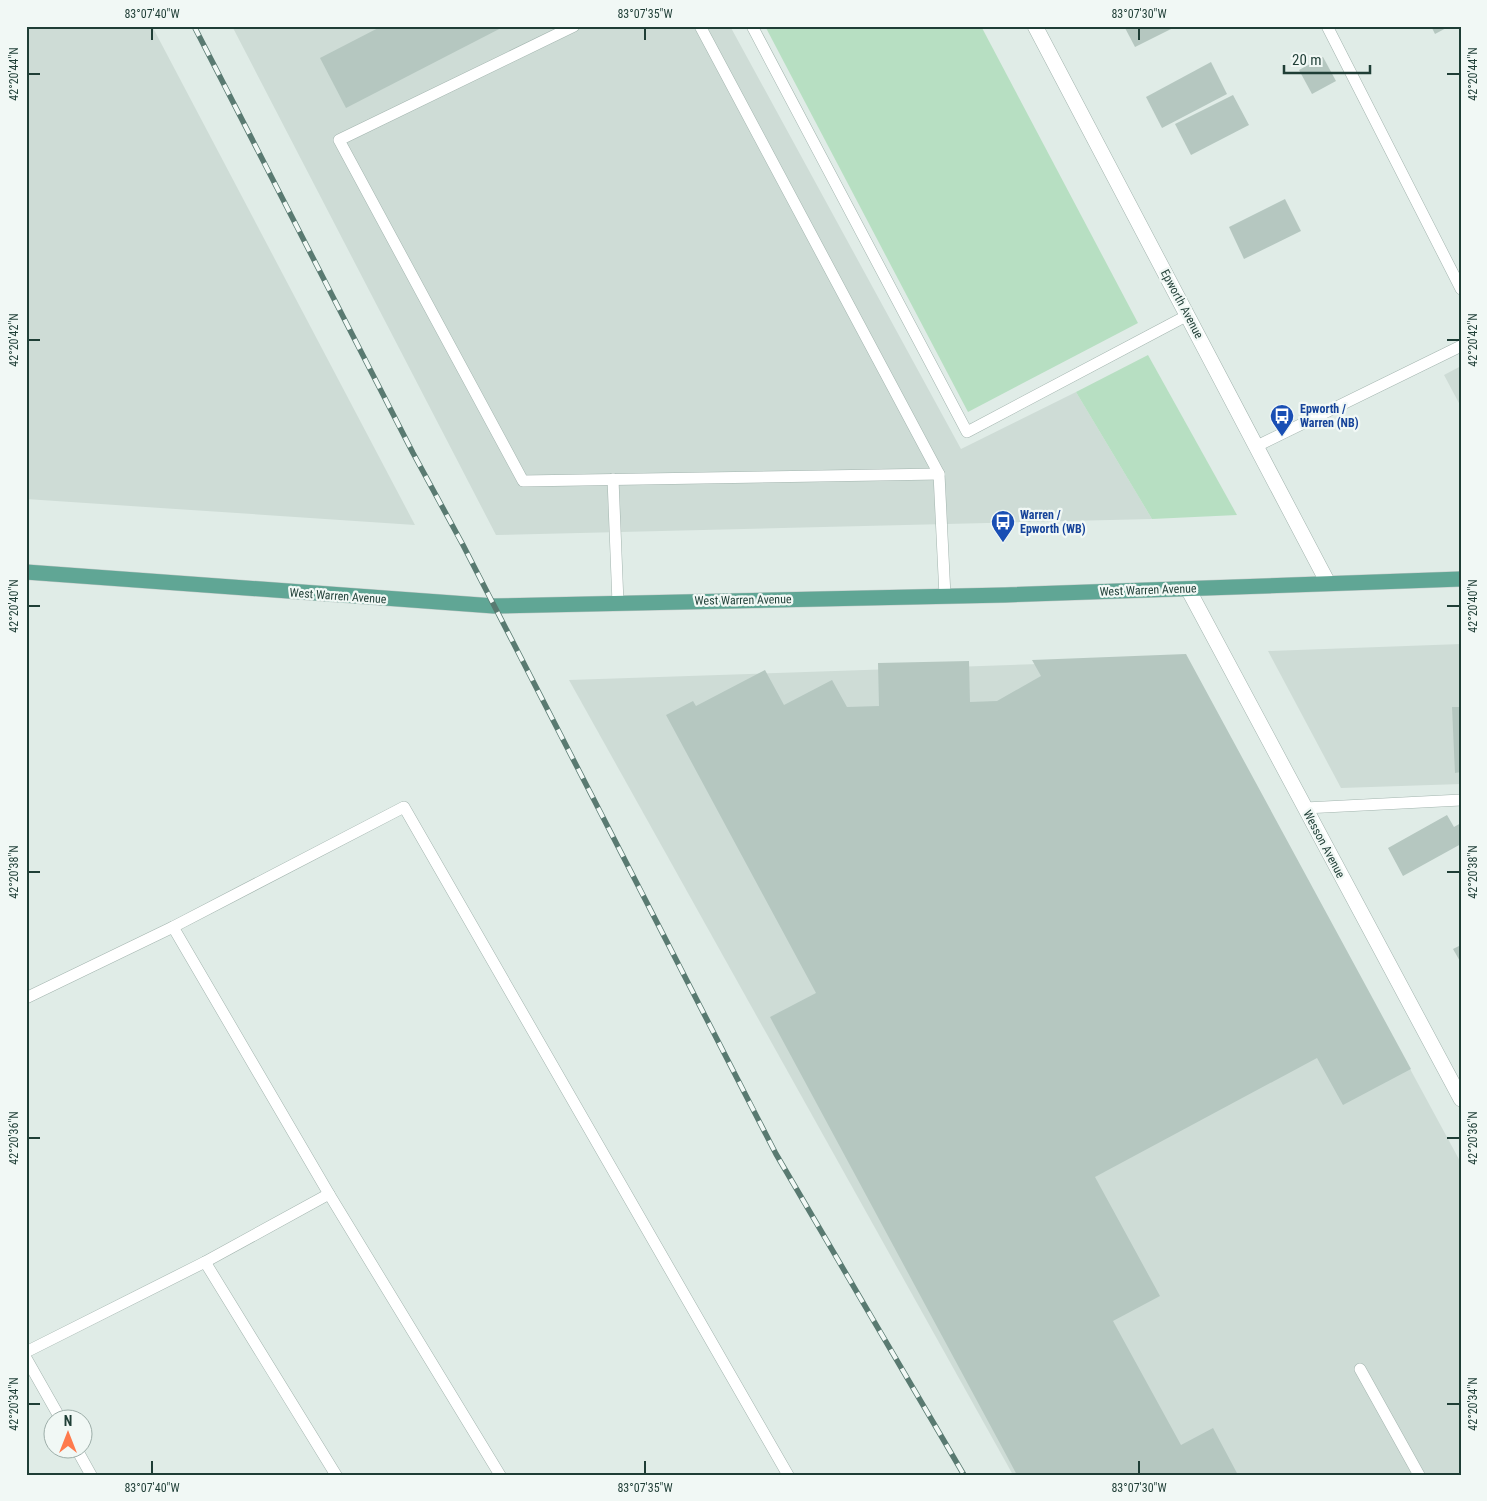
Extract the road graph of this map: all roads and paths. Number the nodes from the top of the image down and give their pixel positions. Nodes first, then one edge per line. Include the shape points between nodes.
1 (574, 26) edge
2 (700, 26) edge
3 (752, 26) edge
4 (1035, 26) edge
5 (1327, 26) edge
6 (1461, 289) edge
7 (1188, 315) junction
8 (1461, 346) edge
9 (1257, 446) junction
10 (939, 474) junction
11 (613, 479) junction
12 (26, 572) edge
13 (1461, 579) edge
14 (1328, 583) junction
15 (1188, 589) junction
16 (945, 596) junction
17 (618, 604) junction
18 (1461, 800) edge
19 (1305, 808) junction
20 (173, 927) junction
21 (26, 998) edge
22 (1461, 1099) edge
23 (328, 1194) junction
24 (205, 1262) junction
25 (26, 1352) edge
26 (26, 1358) edge
27 (1360, 1369) dead end
28 (54, 1408) edge
29 (81, 1458) edge
30 (90, 1475) edge
31 (336, 1475) edge
32 (500, 1475) edge
33 (788, 1475) edge
34 (1420, 1475) edge

1 - 11 lane via 339,140 523,481
2 - 10 lane
3 - 7 lane via 967,432
4 - 7 street, Epworth Avenue
5 - 6 lane
7 - 9 street, Epworth Avenue
8 - 9 lane
9 - 14 street, Epworth Avenue
10 - 11 lane
10 - 16 lane
11 - 17 lane
12 - 17 main road, West Warren Avenue via 494,606
13 - 14 main road, West Warren Avenue
14 - 15 main road, West Warren Avenue
15 - 16 main road, West Warren Avenue
15 - 19 street, Wesson Avenue
16 - 17 main road, West Warren Avenue
18 - 19 lane
19 - 22 street, Wesson Avenue
20 - 21 lane
20 - 23 lane
20 - 33 lane via 404,806
23 - 24 lane
23 - 32 lane
24 - 25 lane
24 - 31 lane
26 - 28 lane
27 - 34 lane
29 - 30 lane

